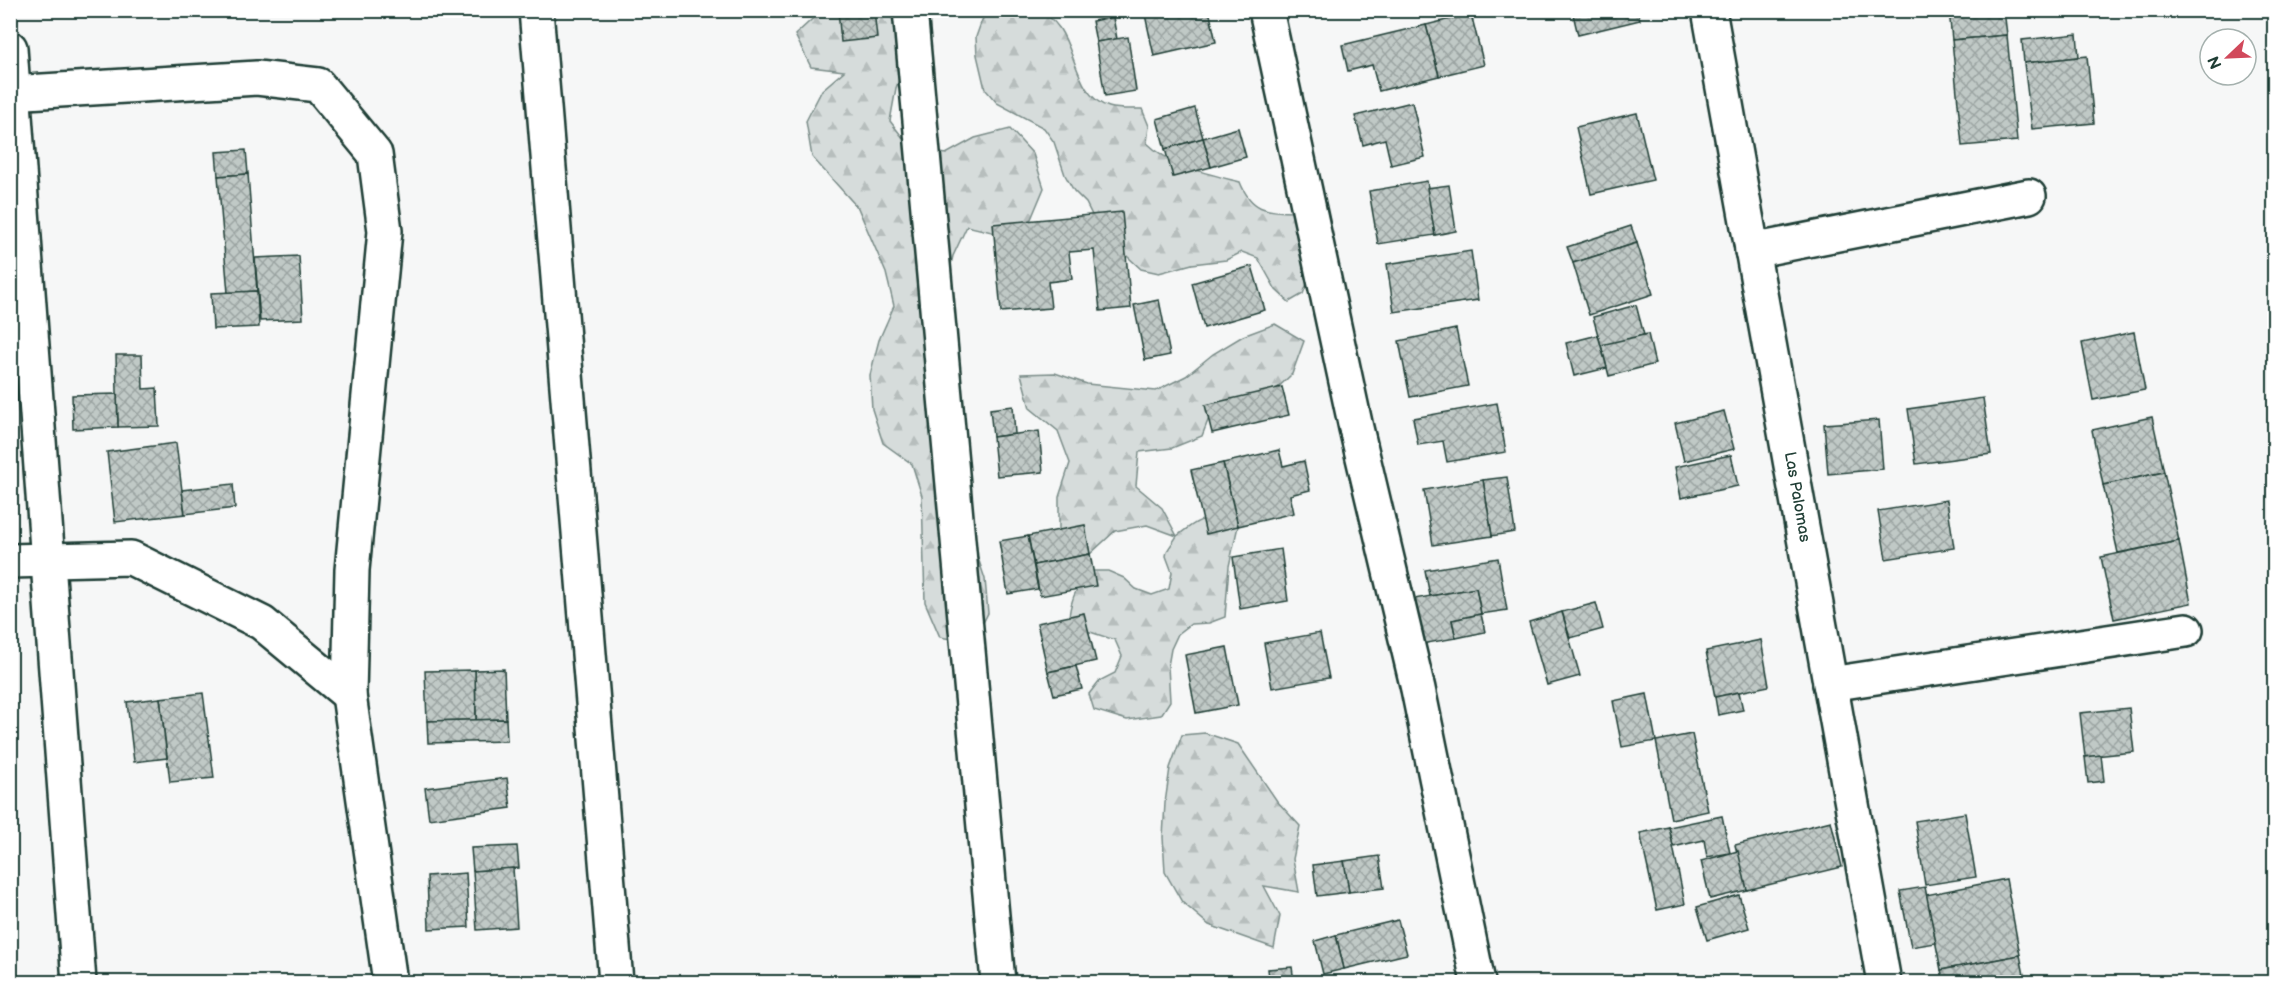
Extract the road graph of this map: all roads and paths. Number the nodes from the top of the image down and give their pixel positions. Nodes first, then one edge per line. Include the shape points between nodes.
1 (536, 10) edge
2 (910, 10) edge
3 (1266, 10) edge
4 (1709, 10) edge
5 (10, 48) edge
6 (13, 92) edge
7 (2029, 196) dead end
8 (1752, 251) junction
9 (47, 559) junction
10 (10, 561) edge
11 (2186, 630) dead end
12 (1830, 684) junction
13 (349, 695) junction
14 (79, 982) edge
15 (390, 982) edge
16 (616, 982) edge
17 (998, 982) edge
18 (1478, 982) edge
19 (1884, 982) edge

1 - 16 street
2 - 17 street
3 - 18 street via 1356,428 1418,689
4 - 8 street, Las Palomas
5 - 6 street
6 - 9 street
6 - 13 street via 257,78 318,85 375,154 385,231 352,570
7 - 8 street
8 - 12 street, Las Palomas
9 - 10 street
9 - 13 street via 131,558 262,623
9 - 14 street
11 - 12 street
12 - 19 street, Las Palomas
13 - 15 street

